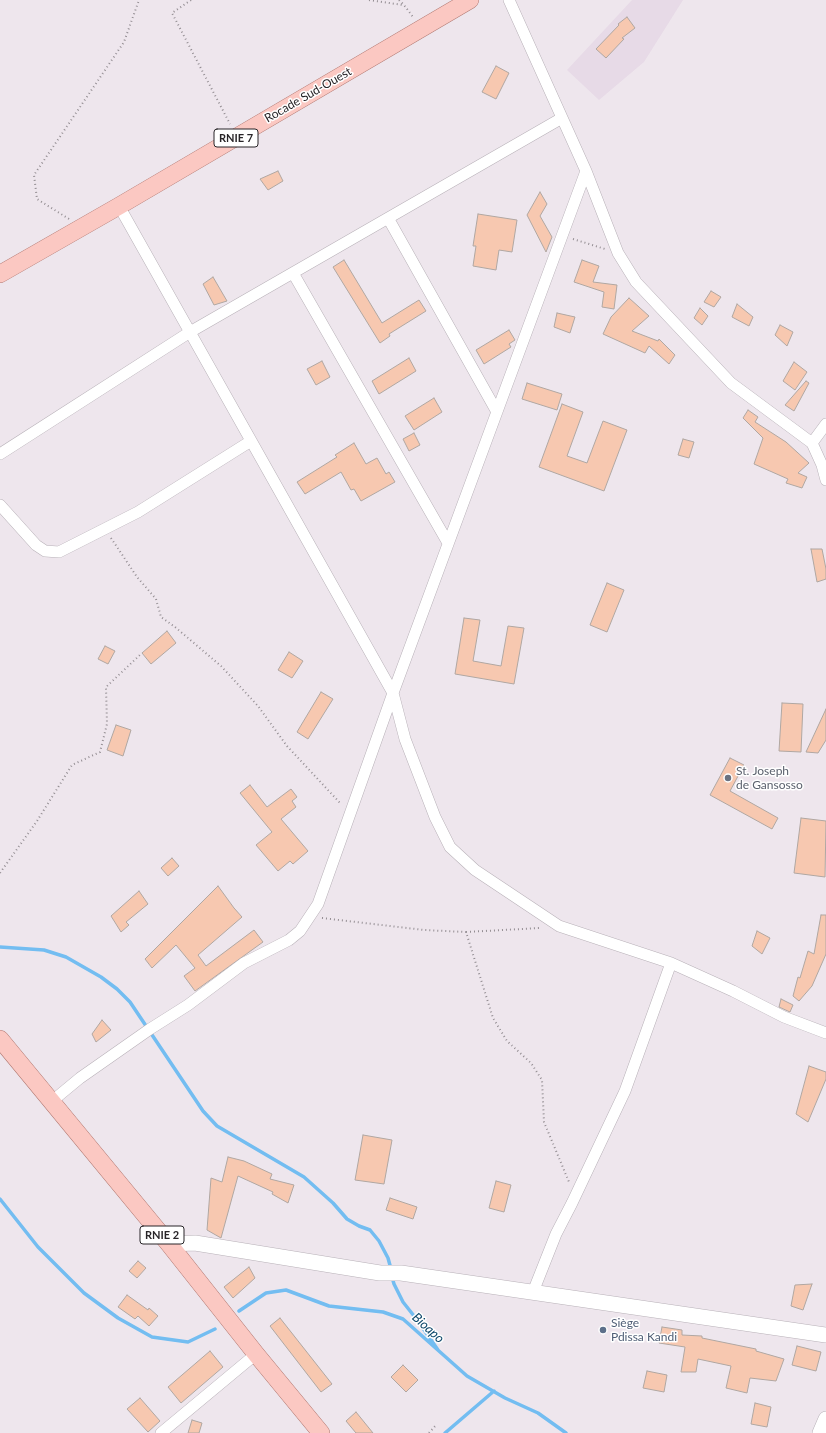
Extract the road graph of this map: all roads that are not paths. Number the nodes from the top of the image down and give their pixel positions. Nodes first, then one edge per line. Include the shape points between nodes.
1 (470, 0) edge
2 (509, 0) edge
3 (562, 118) junction
4 (586, 171) junction
5 (119, 206) junction
6 (388, 218) junction
7 (292, 273) junction
8 (0, 274) edge
9 (190, 332) junction
10 (497, 412) junction
11 (826, 424) edge
12 (250, 440) junction
13 (812, 443) junction
14 (0, 454) edge
15 (826, 480) edge
16 (0, 505) edge
17 (448, 543) junction
18 (393, 693) junction
19 (671, 963) junction
20 (826, 1033) edge
21 (0, 1039) edge
22 (51, 1102) junction
23 (169, 1244) junction
24 (534, 1292) junction
25 (826, 1335) edge
26 (256, 1354) junction
27 (826, 1419) edge
28 (161, 1433) edge
29 (321, 1433) edge
30 (820, 1433) edge

1 - 5 main road, Rocade Sud-Ouest / RNIE 7
2 - 3 street
3 - 4 street
3 - 6 street
4 - 10 street
4 - 13 street via 618,253 636,282 731,383
5 - 8 main road, Rocade Sud-Ouest / RNIE 7
5 - 9 street
6 - 7 street
6 - 10 street
7 - 9 street
7 - 17 street
9 - 12 street
9 - 14 street
10 - 17 street
11 - 13 street
12 - 16 street via 138,512 59,552 45,552 36,545
12 - 18 street
13 - 15 street
17 - 18 street
18 - 19 street via 405,739 435,817 450,847 475,870 558,926
18 - 22 street via 318,904 300,931 289,940 244,963 188,1005 80,1078
19 - 20 street via 784,1017
19 - 24 street via 625,1091 556,1234
21 - 22 main road, RNIE 2
22 - 23 main road, RNIE 2
23 - 24 street via 195,1243 380,1274 401,1273
23 - 26 main road, RNIE 2
24 - 25 street
26 - 28 street
26 - 29 main road, RNIE 2
27 - 30 street

